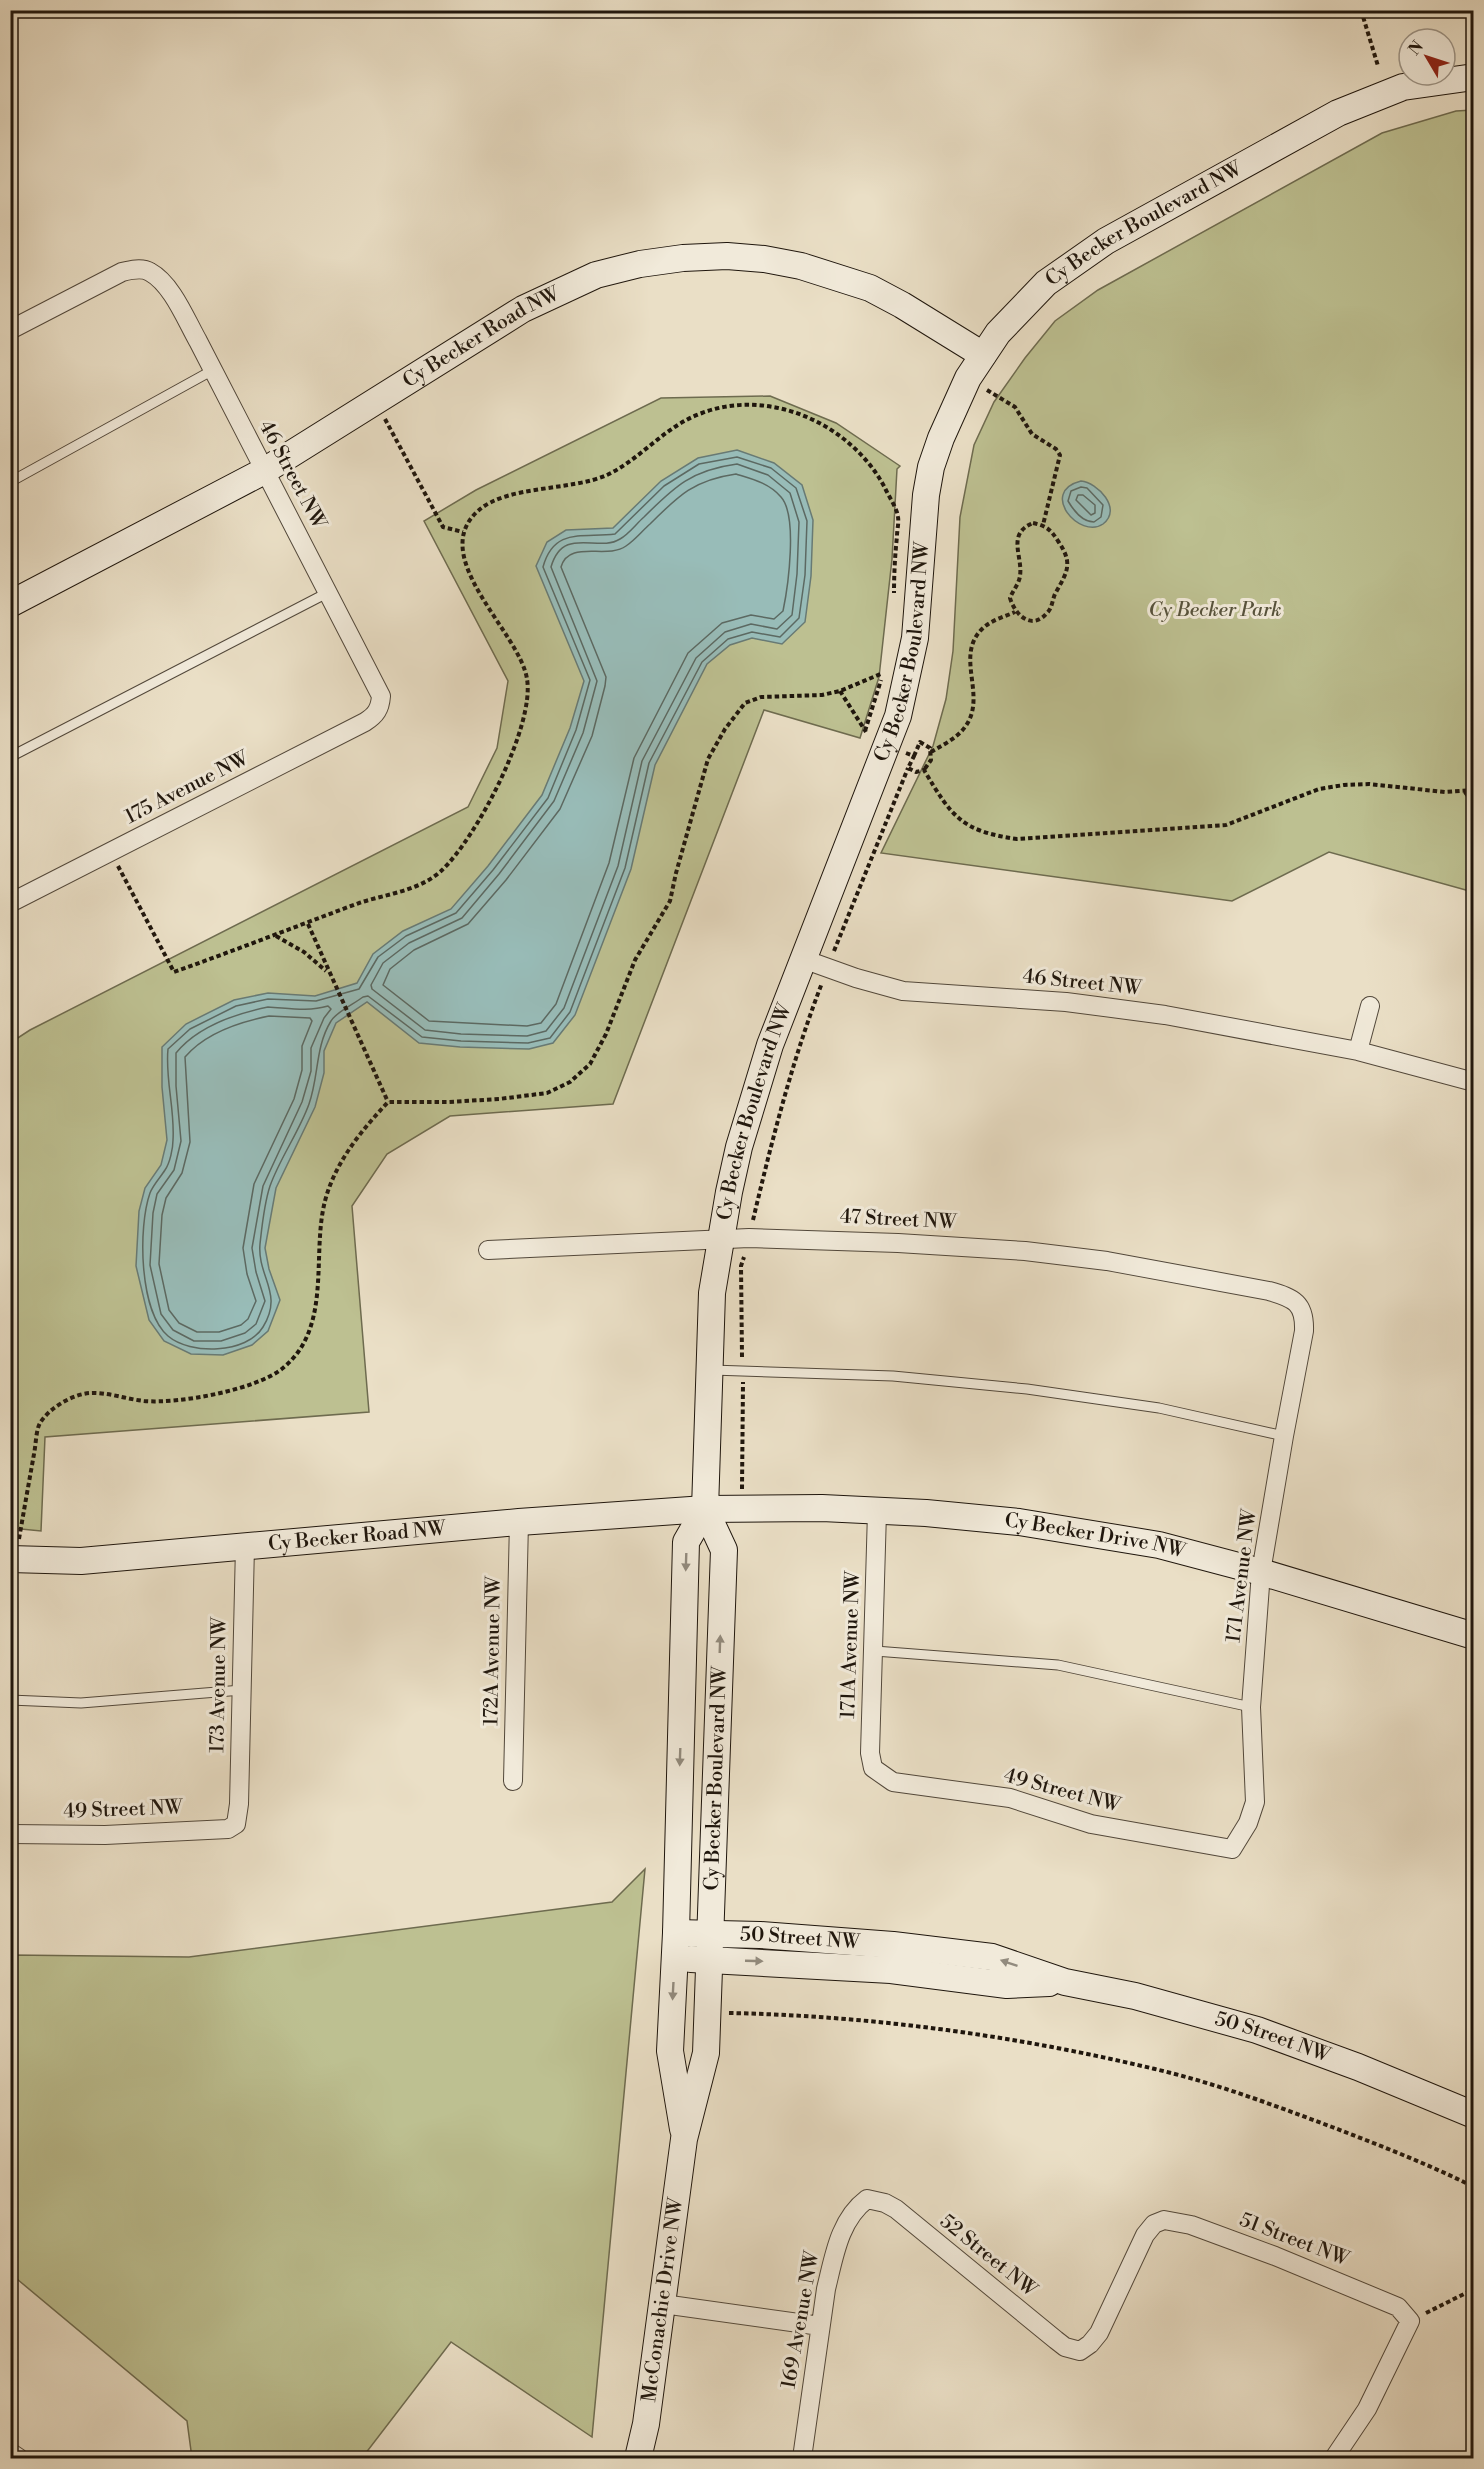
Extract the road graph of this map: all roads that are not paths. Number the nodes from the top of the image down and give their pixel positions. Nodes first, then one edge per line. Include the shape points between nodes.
1 (1473, 77) edge
2 (10, 330) edge
3 (983, 355) junction
4 (213, 370) junction
5 (264, 471) junction
6 (10, 482) edge
7 (329, 592) junction
8 (10, 604) edge
9 (380, 707) joint
10 (10, 757) edge
11 (10, 903) edge
12 (803, 959) junction
13 (1370, 1006) dead end
14 (1358, 1051) junction
15 (1473, 1082) edge
16 (720, 1238) junction
17 (488, 1250) dead end
18 (1300, 1305) joint
19 (709, 1370) junction
20 (1284, 1436) junction
21 (705, 1509) junction
22 (877, 1512) junction
23 (519, 1522) junction
24 (245, 1546) junction
25 (13, 1560) edge
26 (1261, 1572) junction
27 (1473, 1636) edge
28 (875, 1651) junction
29 (242, 1690) junction
30 (10, 1700) edge
31 (1251, 1707) junction
32 (882, 1776) joint
33 (513, 1781) dead end
34 (236, 1824) joint
35 (10, 1834) edge
36 (1232, 1849) joint
37 (676, 1933) junction
38 (709, 1934) junction
39 (674, 1958) junction
40 (709, 1959) junction
41 (1065, 1982) junction
42 (706, 2052) joint
43 (1473, 2115) edge
44 (684, 2139) junction
45 (867, 2199) joint
46 (1154, 2224) joint
47 (663, 2304) junction
48 (820, 2326) junction
49 (10, 2452) edge
50 (19, 2458) edge
51 (638, 2458) edge
52 (802, 2458) edge
53 (1334, 2458) edge

1 - 3 street, Cy Becker Boulevard NW via 1403,87 1348,108 1106,241 1046,283 998,333
2 - 4 street, 46 Street NW via 122,272 137,269 149,272 172,293
3 - 5 street, Cy Becker Road NW via 902,305 836,275 764,259 727,256 640,264 596,275 523,309
3 - 12 street, Cy Becker Boulevard NW via 968,378 931,467 910,672 888,746
4 - 5 street, 46 Street NW
4 - 6 lane
5 - 7 street, 46 Street NW
5 - 8 street, Cy Becker Road NW
7 - 9 street, 46 Street NW via 377,686
7 - 10 lane
9 - 11 street, 175 Avenue NW via 365,722
12 - 14 street, 46 Street NW via 903,991 1066,1002 1165,1015
12 - 16 street, Cy Becker Boulevard NW via 770,1045 739,1147
13 - 14 street
14 - 15 street, 46 Street NW
16 - 17 street, 47 Street NW
16 - 18 street, 47 Street NW via 777,1237 1037,1252 1269,1291
16 - 19 street, Cy Becker Boulevard NW via 712,1293
18 - 20 street, 171 Avenue NW via 1304,1331
19 - 20 lane via 893,1376 1027,1389 1159,1408
19 - 21 street, Cy Becker Boulevard NW
20 - 26 street, 171 Avenue NW
21 - 22 street, Cy Becker Drive NW via 822,1508
21 - 23 street, Cy Becker Road NW
21 -> 37 street, Cy Becker Boulevard NW via 686,1542
38 -> 21 street, Cy Becker Boulevard NW via 724,1550
22 - 26 street, Cy Becker Drive NW via 970,1517 1065,1529 1159,1545
22 - 28 street, 171A Avenue NW
23 - 24 street, Cy Becker Road NW
23 - 33 street, 172A Avenue NW
24 - 25 street, Cy Becker Road NW via 81,1561
24 - 29 street, 173 Avenue NW
26 - 27 street, Cy Becker Drive NW
26 - 31 street, 171 Avenue NW
28 - 31 lane via 1058,1665
28 - 32 street, 171A Avenue NW via 870,1753 873,1768
29 - 30 lane via 81,1703
29 - 34 street, 173 Avenue NW
31 - 36 street, 171 Avenue NW via 1255,1802
32 - 36 street, 49 Street NW via 893,1782 1010,1798 1110,1828
34 - 35 street, 49 Street NW via 228,1828 105,1836
37 - 38 street, 50 Street NW
37 - 39 street, McConachie Drive NW
38 - 40 street, Cy Becker Boulevard NW
41 -> 38 street, 50 Street NW via 992,1957 893,1945
39 - 40 street, 50 Street NW
39 -> 44 street, McConachie Drive NW via 670,2051
40 -> 41 street, 50 Street NW via 891,1970 1007,1985
40 - 42 street, Cy Becker Boulevard NW
41 - 43 street, 50 Street NW via 1135,1996 1257,2030
42 - 44 street, McConachie Drive NW
44 - 47 street, McConachie Drive NW
45 - 46 street, 52 Street NW via 896,2209 1065,2347 1080,2351 1099,2333 1144,2235
45 - 48 street, 169 Avenue NW via 854,2208 842,2232
46 - 53 street, 51 Street NW via 1164,2220 1191,2225 1275,2256 1398,2307 1410,2321 1367,2409
47 - 48 street
47 - 51 street, McConachie Drive NW
48 - 52 street, 169 Avenue NW
49 - 50 street

